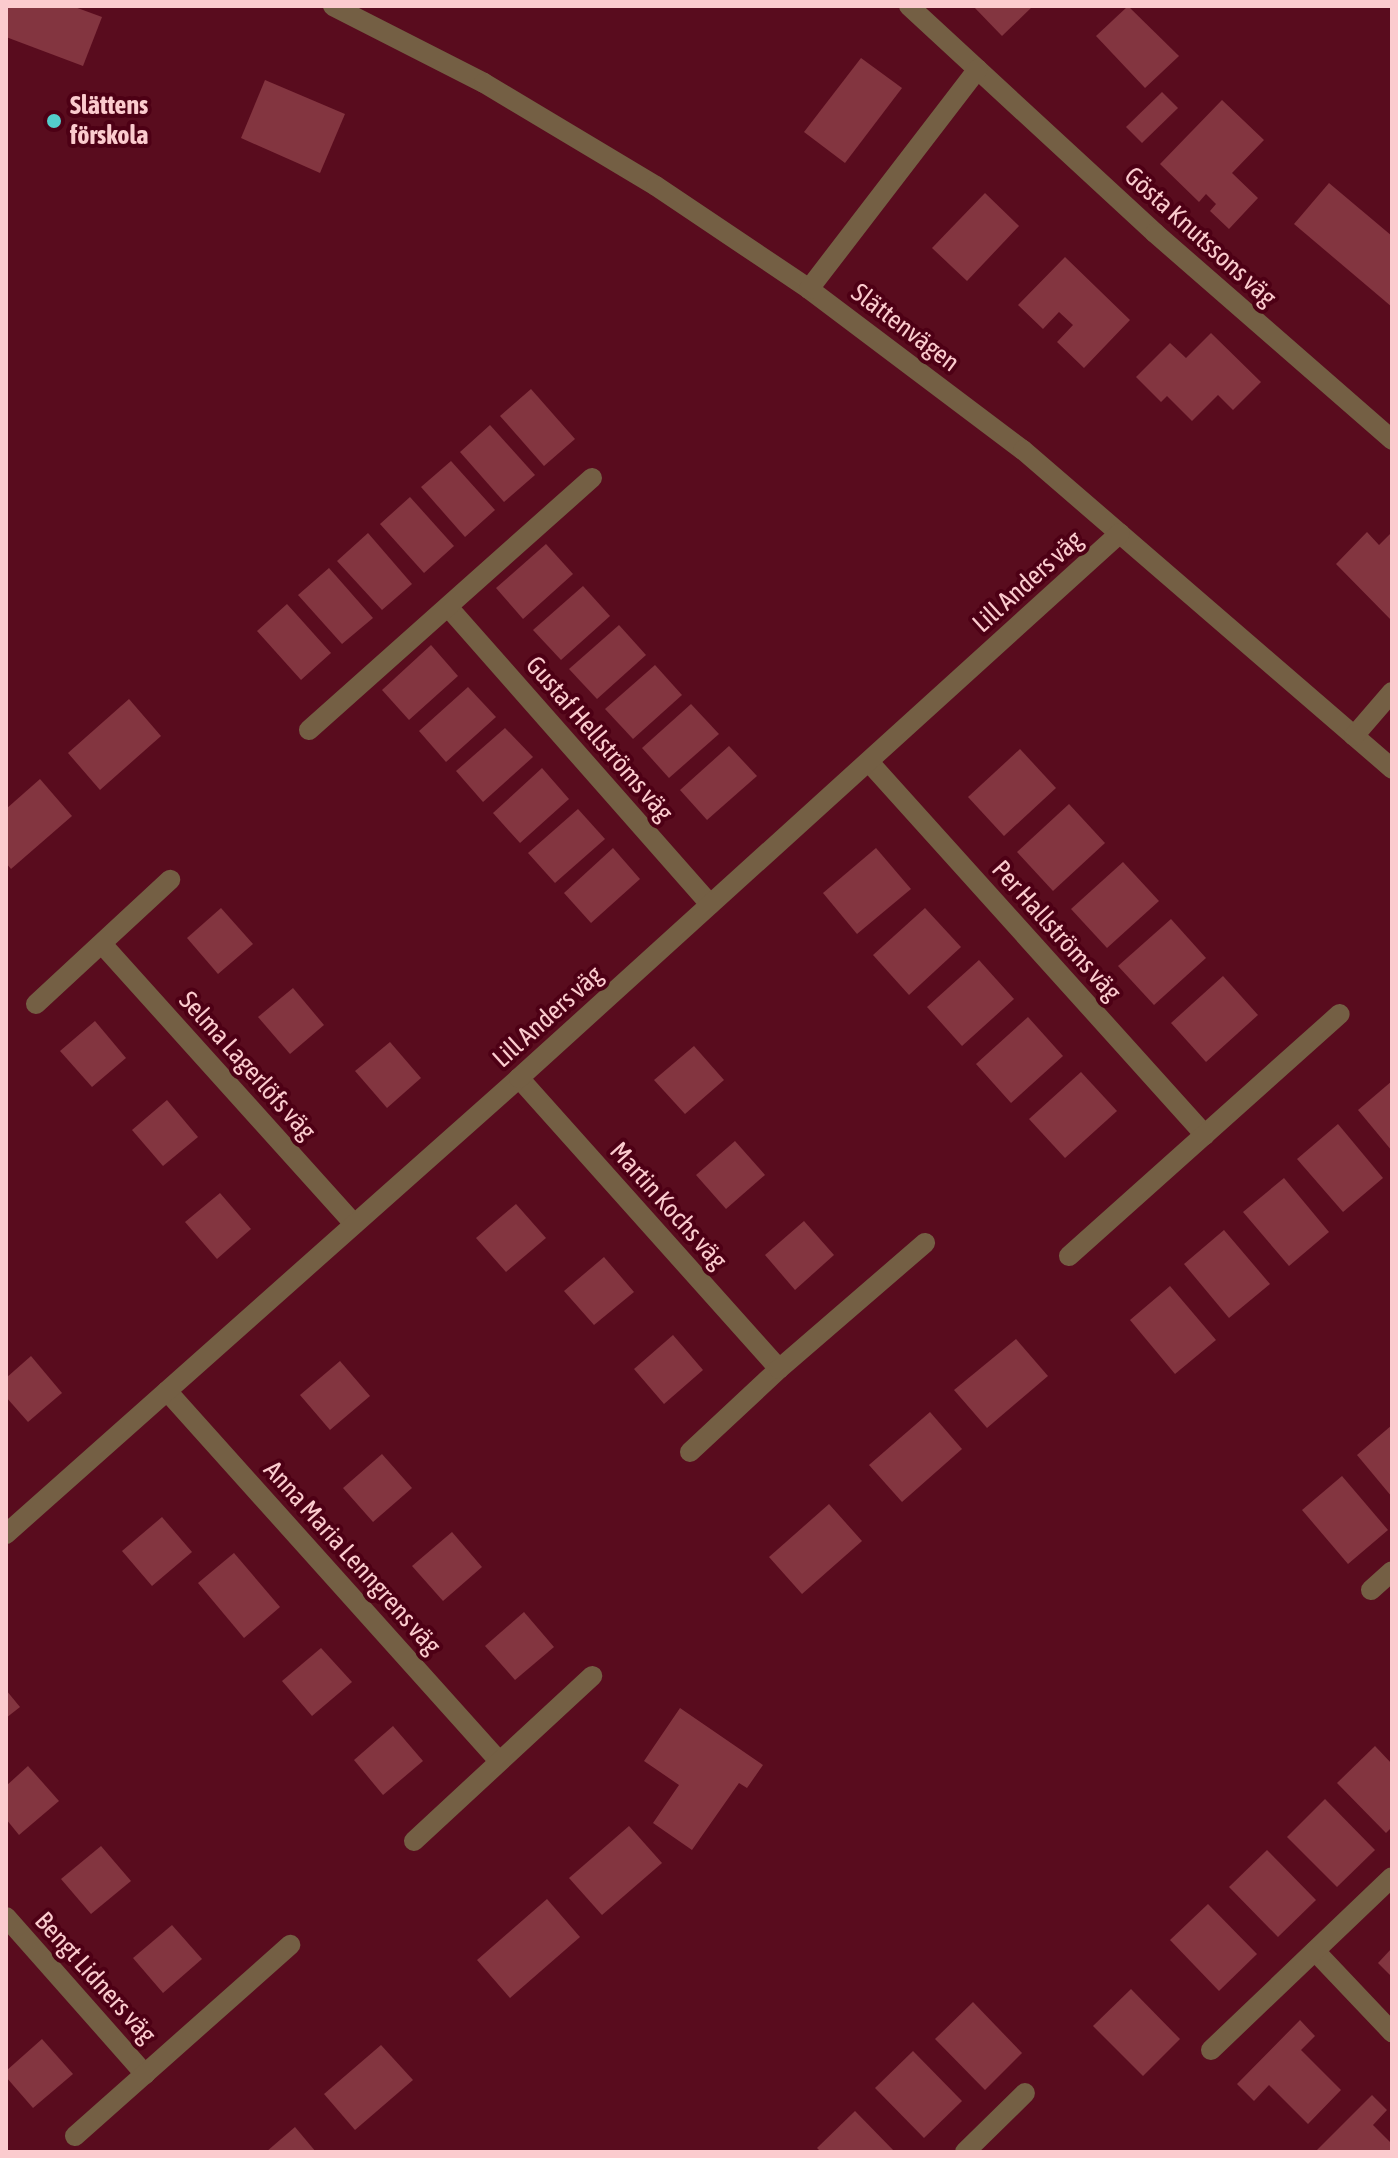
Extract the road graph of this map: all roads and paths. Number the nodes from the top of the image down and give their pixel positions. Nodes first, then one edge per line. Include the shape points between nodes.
1 (333, 6) edge
2 (909, 6) edge
3 (978, 69) junction
4 (809, 289) junction
5 (1392, 440) edge
6 (592, 478) dead end
7 (1120, 533) junction
8 (449, 608) junction
9 (1392, 692) edge
10 (309, 730) dead end
11 (1354, 736) junction
12 (869, 762) junction
13 (1392, 769) edge
14 (170, 880) dead end
15 (710, 904) junction
16 (102, 944) junction
17 (36, 1004) dead end
18 (1340, 1014) dead end
19 (519, 1078) junction
20 (1205, 1135) junction
21 (354, 1224) junction
22 (925, 1243) dead end
23 (1069, 1256) dead end
24 (779, 1369) junction
25 (167, 1391) junction
26 (690, 1452) dead end
27 (6, 1534) edge
28 (1392, 1571) edge
29 (1371, 1590) dead end
30 (592, 1676) dead end
31 (498, 1760) junction
32 (414, 1841) dead end
33 (1392, 1877) edge
34 (6, 1917) edge
35 (290, 1945) dead end
36 (1315, 1951) junction
37 (1392, 2032) edge
38 (1211, 2050) dead end
39 (145, 2074) junction
40 (1025, 2093) dead end
41 (75, 2136) dead end
42 (965, 2152) edge

1 - 4 street, Slättenvägen via 484,83 656,186
2 - 3 street, Gösta Knutssons väg
3 - 4 street
3 - 5 street, Gösta Knutssons väg via 1155,233
4 - 7 street, Slättenvägen via 1023,450
6 - 8 street
7 - 11 street, Slättenvägen
7 - 12 street, Lill Anders väg
8 - 10 street
8 - 15 street, Gustaf Hellströms väg
9 - 11 street
11 - 13 street, Slättenvägen
12 - 15 street, Lill Anders väg
12 - 20 street, Per Hallströms väg
14 - 16 street
15 - 19 street, Lill Anders väg
16 - 17 street
16 - 21 street, Selma Lagerlöfs väg
18 - 20 street
19 - 21 street, Lill Anders väg
19 - 24 street, Martin Kochs väg
20 - 23 street
21 - 25 street, Lill Anders väg
22 - 24 street
24 - 26 street
25 - 27 street, Lill Anders väg
25 - 31 street, Anna Maria Lenngrens väg
28 - 29 street
30 - 31 street
31 - 32 street
33 - 36 street
34 - 39 street, Bengt Lidners väg
35 - 39 street, Bengt Lidners väg
36 - 37 street
36 - 38 street
39 - 41 street, Bengt Lidners väg
40 - 42 street

